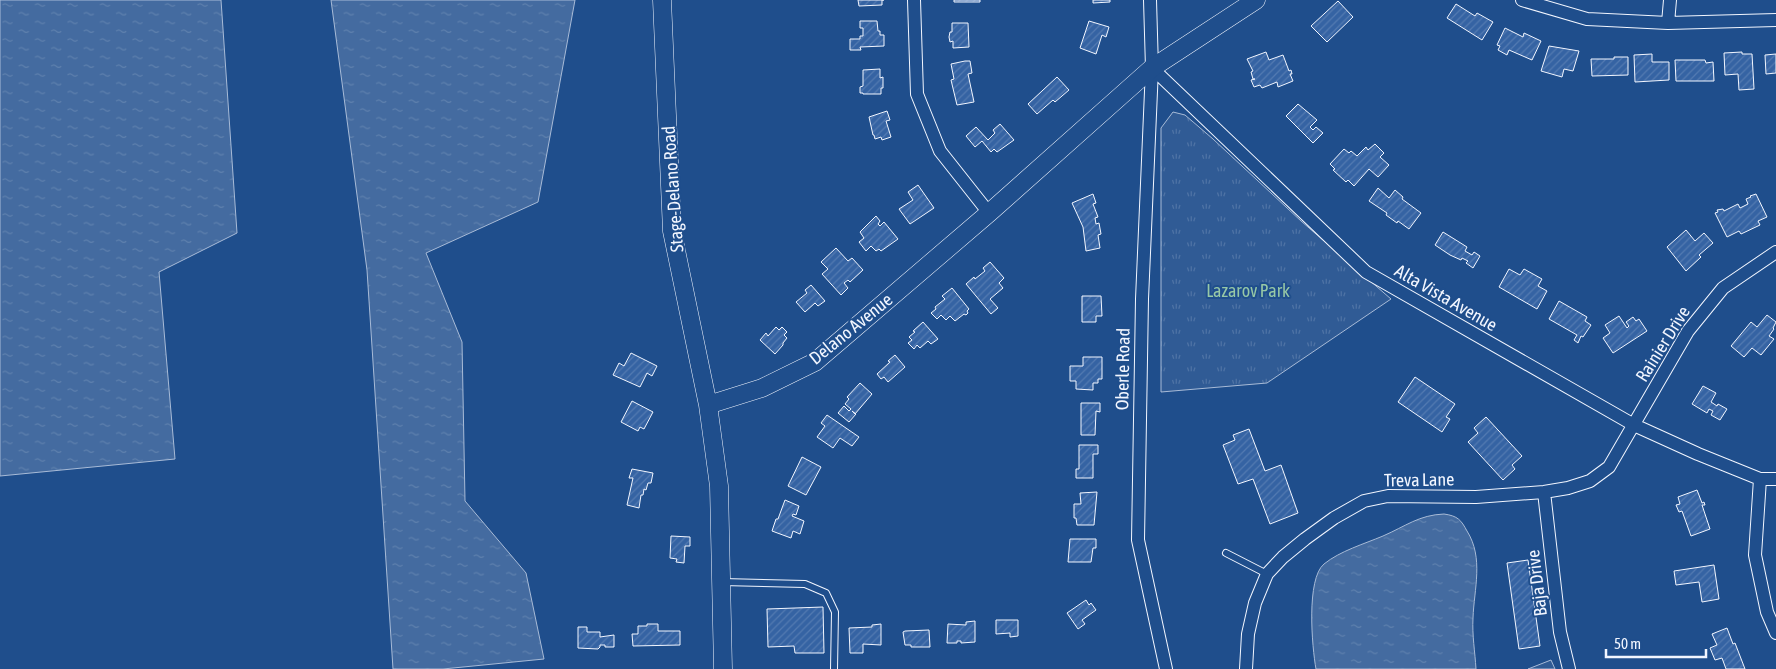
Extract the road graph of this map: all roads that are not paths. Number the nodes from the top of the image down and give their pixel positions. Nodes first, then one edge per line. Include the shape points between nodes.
1 (662, 0) edge
2 (914, 0) edge
3 (1150, 0) edge
4 (1256, 0) edge
5 (1522, 0) edge
6 (1670, 0) edge
7 (1776, 20) edge
8 (1668, 22) junction
9 (1152, 68) junction
10 (988, 213) junction
11 (1776, 252) edge
12 (708, 405) junction
13 (1634, 425) junction
14 (1760, 479) junction
15 (1776, 480) edge
16 (1544, 492) junction
17 (1226, 552) dead end
18 (1268, 574) junction
19 (721, 582) junction
20 (1776, 633) edge
21 (723, 669) edge
22 (834, 669) edge
23 (1166, 669) edge
24 (1246, 669) edge
25 (1569, 669) edge

1 - 12 street, Stage-Delano Road via 672,231
2 - 10 street via 917,94 940,151
3 - 9 street, Oberle Road
4 - 9 street, Delano Avenue
5 - 8 street via 1587,19
6 - 8 street
7 - 8 street
9 - 10 street, Delano Avenue
9 - 13 street, Alta Vista Avenue via 1366,272
9 - 23 street, Oberle Road via 1142,299 1138,540
10 - 12 street, Delano Avenue via 815,362 762,388
11 - 13 street, Rainier Drive via 1723,288 1688,331
12 - 19 street via 719,486
13 - 14 street, Alta Vista Avenue
13 - 16 street, Treva Lane via 1609,467 1590,481
14 - 15 street, Alta Vista Avenue
14 - 20 street via 1755,555 1767,612
16 - 18 street, Treva Lane via 1476,497 1388,496 1364,501 1306,538
16 - 25 street, Baja Drive via 1560,632
17 - 18 lane
18 - 24 street, Treva Lane via 1255,603 1248,634
19 - 21 street
19 - 22 lane via 805,584 826,594 835,612

